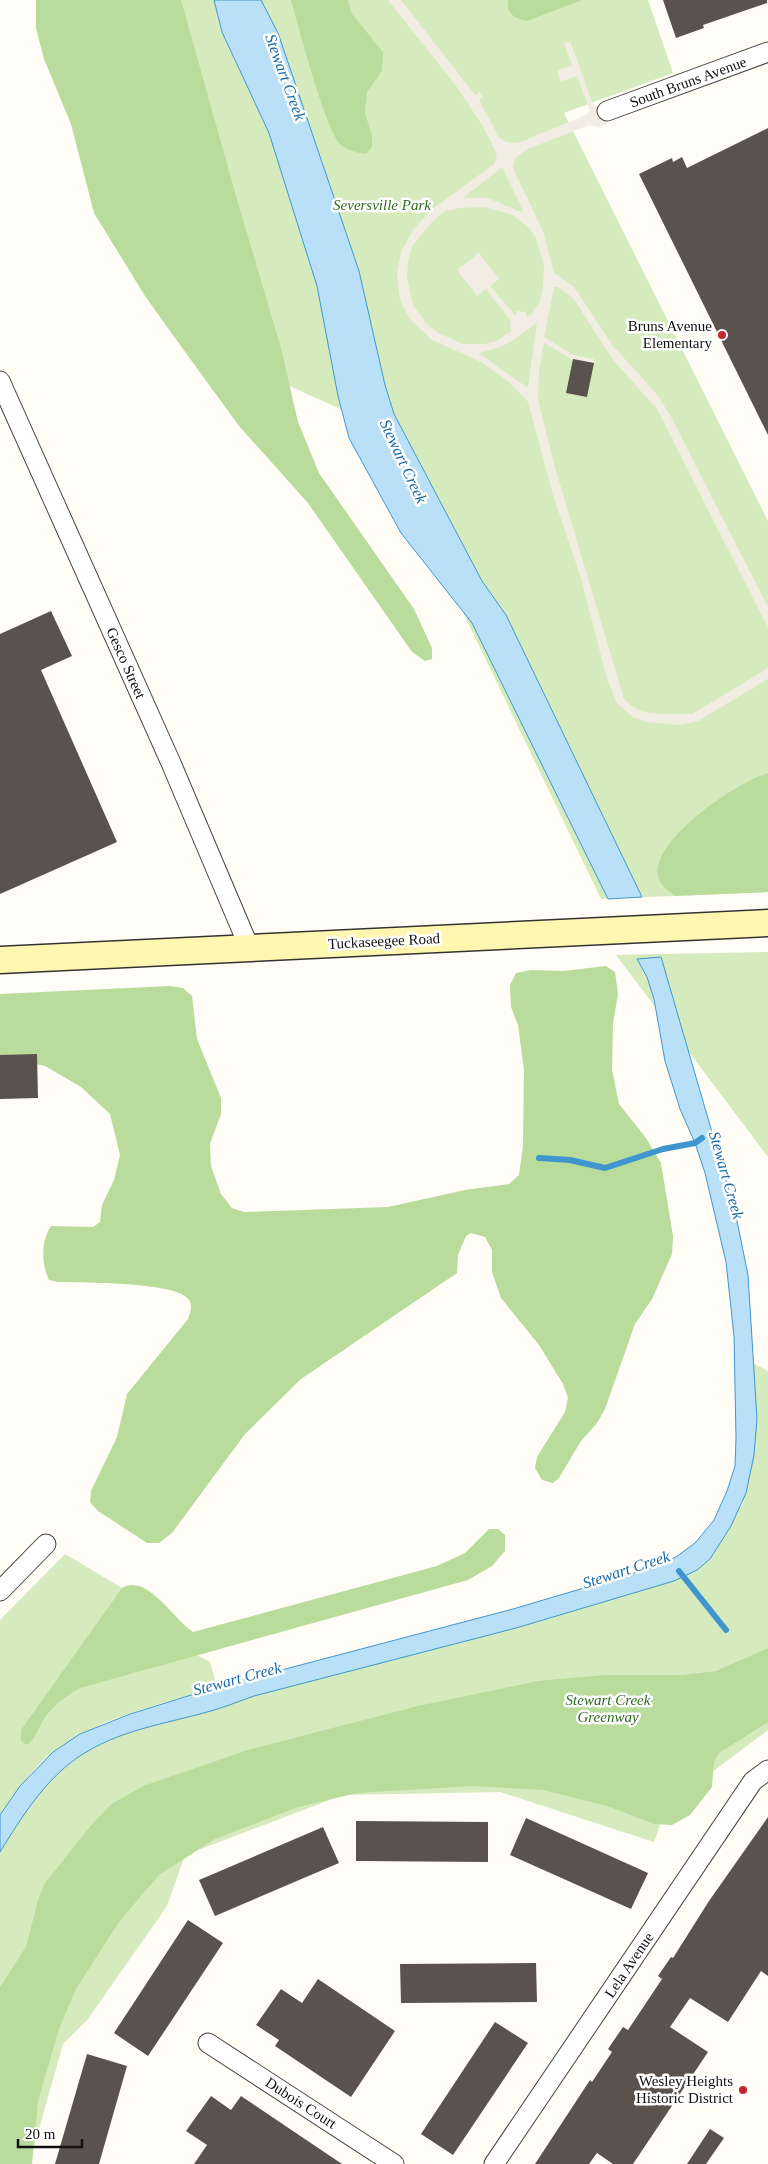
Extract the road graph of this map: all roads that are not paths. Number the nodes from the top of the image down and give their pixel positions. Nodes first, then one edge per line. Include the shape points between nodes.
1 (768, 52) edge
2 (607, 111) dead end
3 (0, 381) edge
4 (768, 923) edge
5 (249, 948) junction
6 (0, 960) edge
7 (46, 1544) dead end
8 (0, 1591) edge
9 (768, 1770) edge
10 (208, 2042) dead end
11 (394, 2164) edge
12 (494, 2164) edge

1 - 2 street, South Bruns Avenue
3 - 5 street, Gesco Street via 171,763
4 - 5 main road, Tuckaseegee Road
5 - 6 main road, Tuckaseegee Road
7 - 8 street
9 - 12 street, Lela Avenue via 753,1781
10 - 11 street, Dubois Court

